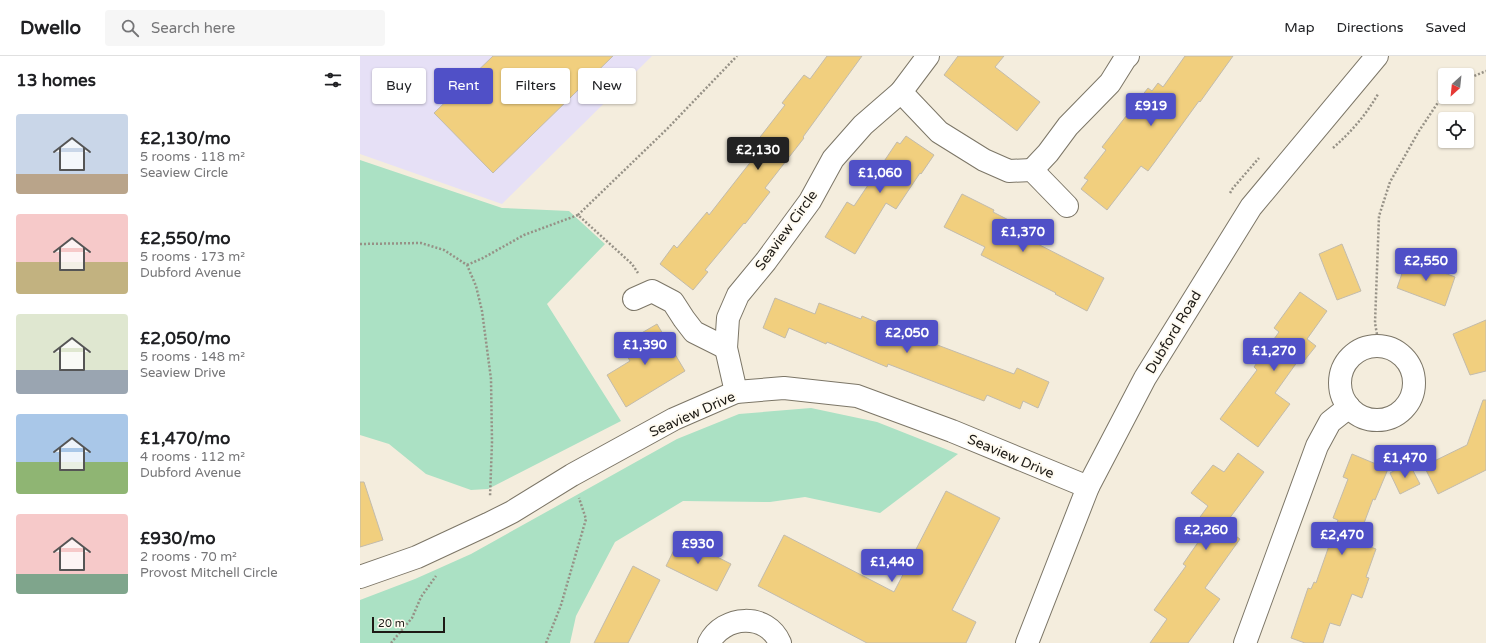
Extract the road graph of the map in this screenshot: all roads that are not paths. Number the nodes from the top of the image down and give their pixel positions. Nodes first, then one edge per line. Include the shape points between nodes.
1 (928, 56) edge
2 (1128, 56) edge
3 (1377, 56) edge
4 (901, 92) junction
5 (1032, 170) junction
6 (1067, 206) dead end
7 (643, 295) road end
8 (726, 348) junction
9 (736, 392) junction
10 (1349, 407) junction
11 (1088, 488) junction
12 (360, 577) edge
13 (709, 643) edge
14 (780, 643) edge
15 (1027, 643) edge
16 (1245, 643) edge

1 - 4 street, Seaview Circle
2 - 5 street via 1110,83 1068,126
3 - 11 street, Dubford Road via 1251,207 1145,378
4 - 5 street via 939,132 984,160 1008,171
4 - 8 street, Seaview Circle via 863,125 833,159 810,201 738,295 728,318
5 - 6 street
7 - 8 street via 673,302 694,332
8 - 9 street, Seaview Circle
9 - 11 street, Seaview Drive via 784,388 857,396 952,431
9 - 12 street, Seaview Drive via 674,419 488,524 417,557
10 - 10 street via 1340,383 1344,366 1352,356 1370,346 1379,346 1396,351 1409,364 1414,381 1413,390 1410,399 1399,413 1382,419 1373,419 1364,417
10 - 16 street via 1330,422 1317,446
11 - 15 street, Dubford Road
13 - 14 street via 722,628 738,621 750,621 764,626

